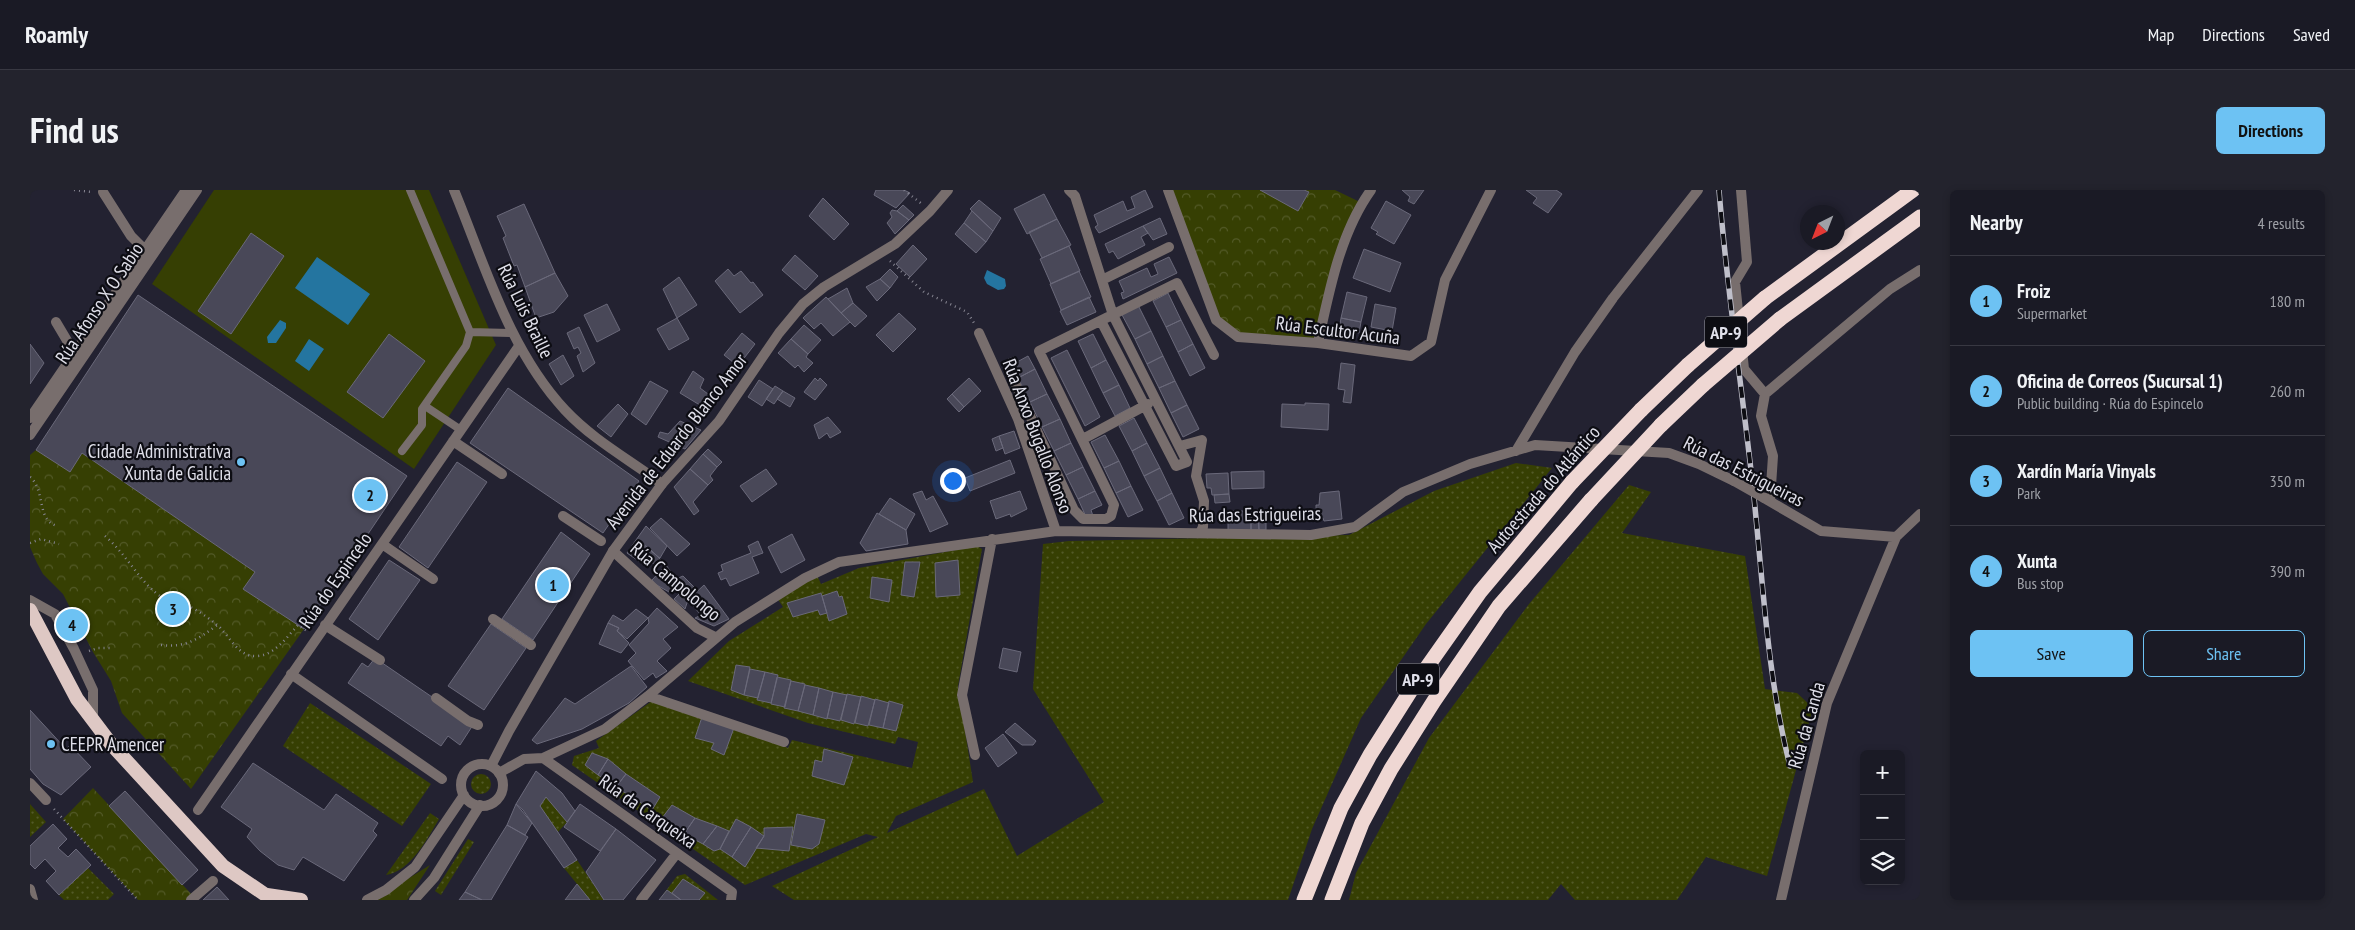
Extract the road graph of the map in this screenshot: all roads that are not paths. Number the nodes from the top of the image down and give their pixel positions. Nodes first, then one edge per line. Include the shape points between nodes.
1 (186, 190) edge
2 (197, 190) edge
3 (410, 190) edge
4 (454, 190) edge
5 (948, 190) edge
6 (1069, 190) edge
7 (1168, 190) edge
8 (1371, 190) edge
9 (1491, 190) edge
10 (1698, 190) edge
11 (1741, 190) edge
12 (1913, 190) edge
13 (103, 192) road end
14 (1920, 217) edge
15 (1170, 247) dead end
16 (148, 253) junction
17 (1920, 270) edge
18 (1102, 280) junction
19 (1113, 315) junction
20 (1100, 321) junction
21 (56, 322) dead end
22 (470, 332) junction
23 (513, 333) junction
24 (979, 334) road end
25 (1318, 343) junction
26 (519, 346) junction
27 (74, 354) junction
28 (1214, 355) dead end
29 (1012, 376) dead end
30 (1765, 394) junction
31 (1156, 400) junction
32 (425, 406) junction
33 (1144, 406) junction
34 (30, 418) edge
35 (461, 430) junction
36 (30, 436) edge
37 (1083, 439) junction
38 (453, 441) junction
39 (1180, 446) junction
40 (402, 451) dead end
41 (1516, 451) junction
42 (502, 474) dead end
43 (662, 484) junction
44 (1767, 500) junction
45 (1920, 514) edge
46 (563, 516) dead end
47 (1056, 531) junction
48 (1200, 533) junction
49 (1896, 537) junction
50 (992, 539) junction
51 (601, 542) dead end
52 (382, 544) junction
53 (613, 551) junction
54 (433, 579) dead end
55 (30, 600) edge
56 (30, 610) edge
57 (493, 619) dead end
58 (325, 625) junction
59 (716, 637) junction
60 (532, 645) dead end
61 (380, 660) dead end
62 (291, 674) junction
63 (648, 696) junction
64 (436, 698) dead end
65 (93, 722) junction
66 (478, 725) dead end
67 (784, 742) dead end
68 (976, 755) dead end
69 (543, 758) junction
70 (491, 766) junction
71 (499, 773) junction
72 (442, 778) dead end
73 (30, 783) edge
74 (464, 795) junction
75 (46, 800) road end
76 (480, 805) junction
77 (198, 810) dead end
78 (677, 853) junction
79 (213, 881) dead end
80 (30, 889) edge
81 (732, 896) edge
82 (270, 898) edge
83 (33, 900) edge
84 (191, 900) edge
85 (301, 900) edge
86 (367, 900) edge
87 (414, 900) edge
88 (641, 900) edge
89 (1304, 900) edge
90 (1332, 900) edge
91 (1781, 900) edge

1 - 16 street, Rúa Afonso X O Sabio
2 - 16 street, Rúa Afonso X O Sabio
3 - 22 lane
4 - 23 street, Rúa Luis Braille
5 - 43 street, Avenida de Eduardo Blanco Amor via 913,229 882,254 824,287 803,304 779,333 719,421
6 - 18 street via 1075,196
7 - 25 street, Rúa Escultor Acuña via 1216,320 1238,337
8 - 25 street via 1362,203 1334,272
9 - 25 street, Rúa Escultor Acuña via 1445,280 1431,342 1411,356
10 - 41 street via 1591,328
11 - 30 street via 1747,262 1735,282 1744,369
12 - 89 highway, Autoestrada do Atlántico / AP-9, bridge via 1765,298 1641,410 1572,482 1480,592 1412,687 1341,808
13 - 16 street via 131,236
14 - 90 highway, AP-9, bridge via 1780,319 1703,385 1591,500 1499,606 1391,769 1362,823
15 - 18 street
16 - 27 street, Rúa Afonso X O Sabio
16 - 36 street, Rúa Afonso X O Sabio
17 - 30 street via 1890,289
18 - 19 street
19 - 20 street
19 - 28 street via 1177,283
19 - 31 street
20 - 33 street
20 - 37 street via 1039,351
21 - 27 street
22 - 23 lane
22 - 32 lane via 466,346
23 - 26 street, Rúa Luis Braille
24 - 47 street, Rúa Anxo Bugallo Alonso via 1018,419
26 - 35 street, Rúa do Espincelo
26 - 43 street, Rúa Luis Braille via 542,382 566,410 595,437
27 - 34 street, Rúa Afonso X O Sabio
29 - 37 street via 1074,510 1083,519 1106,519 1111,516 1114,506
30 - 44 street via 1761,416 1773,456
31 - 33 street
31 - 39 street
32 - 35 lane
32 - 40 lane via 422,425
33 - 37 street
33 - 39 street via 1176,466 1187,462
35 - 38 street, Rúa do Espincelo
38 - 42 street
38 - 52 street, Rúa do Espincelo
39 - 48 street via 1202,440 1196,476 1204,501
41 - 44 street, Rúa das Estrigueiras, bridge via 1536,445 1668,453 1699,464
41 - 48 street, Rúa das Estrigueiras via 1470,464 1403,492 1355,527 1311,535
43 - 53 street, Avenida de Eduardo Blanco Amor
44 - 49 street, Rúa das Estrigueiras via 1821,531
45 - 49 street
46 - 51 street
47 - 48 street, Rúa das Estrigueiras
47 - 50 street, Rúa das Estrigueiras
49 - 91 street, Rúa da Canda via 1827,703
50 - 59 street, Rúa das Estrigueiras via 839,562 770,598
50 - 68 street via 962,695
52 - 54 street
52 - 58 street, Rúa do Espincelo
53 - 59 street, Rúa Campolongo via 697,628
53 - 70 street, Avenida de Eduardo Blanco Amor
55 - 65 street via 54,614 74,649 93,690
56 - 65 highway
57 - 60 street
58 - 61 street
58 - 62 street, Rúa do Espincelo
59 - 63 street, Rúa das Estrigueiras
62 - 72 street
62 - 77 street, Rúa do Espincelo
63 - 67 street
63 - 69 street, Rúa das Estrigueiras via 605,729
64 - 66 street
65 - 82 highway via 212,856 236,877
69 - 71 street, Rúa das Estrigueiras via 524,759
69 - 78 street, Rúa da Carqueixa
70 - 71 street
70 - 74 street via 478,764 467,770 461,782
71 - 76 street via 502,785 498,798 487,805
73 - 75 street
74 - 76 street
74 - 86 street via 415,867 386,890
76 - 87 street via 434,878
78 - 81 street, Rúa da Carqueixa
78 - 88 street
79 - 84 street
80 - 83 street
82 - 85 highway

